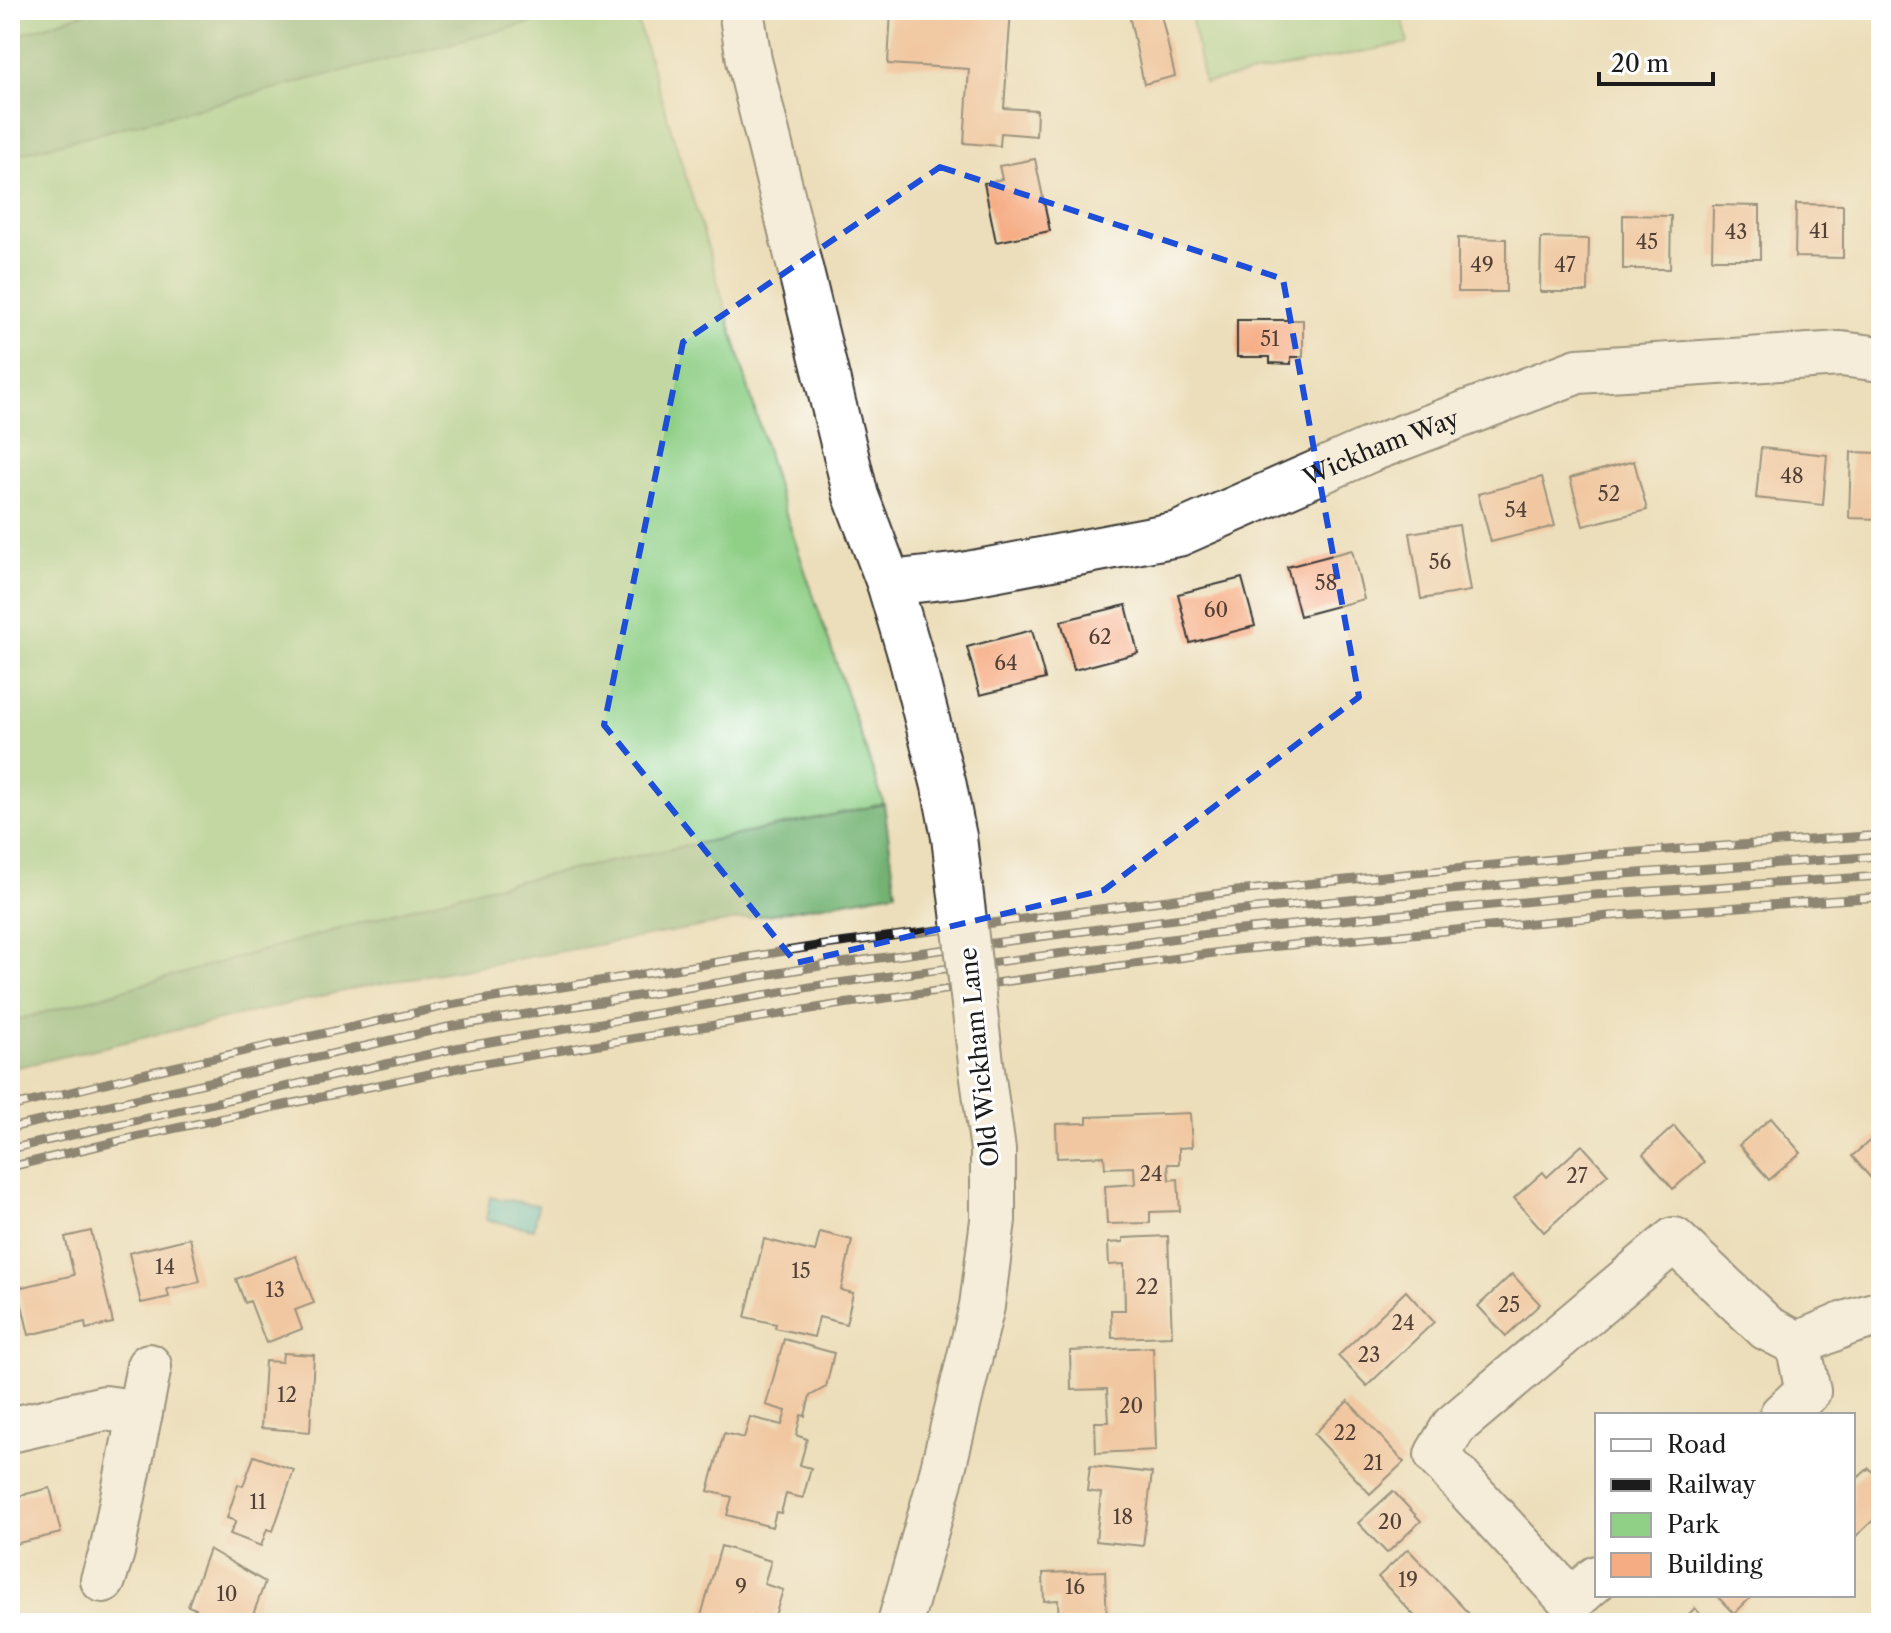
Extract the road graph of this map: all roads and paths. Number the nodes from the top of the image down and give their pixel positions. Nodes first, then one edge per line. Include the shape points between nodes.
1 (741, 10) edge
2 (1881, 359) edge
3 (889, 583) junction
4 (1881, 1313) edge
5 (1798, 1344) junction
6 (149, 1366) dead end
7 (1795, 1403) edge
8 (140, 1413) junction
9 (10, 1430) edge
10 (103, 1580) dead end
11 (1595, 1580) edge
12 (900, 1623) edge

1 - 3 street, Old Wickham Lane via 856,496
2 - 3 street, Wickham Way via 1841,354 1578,371 1369,450 1178,534 962,575
3 - 12 street, Old Wickham Lane, bridge via 954,837 993,1150 993,1220 982,1306
4 - 5 street
5 - 7 street
5 - 11 street via 1767,1328 1674,1240 1454,1426 1437,1455 1571,1601
6 - 8 street
8 - 9 street via 105,1408
8 - 10 street

